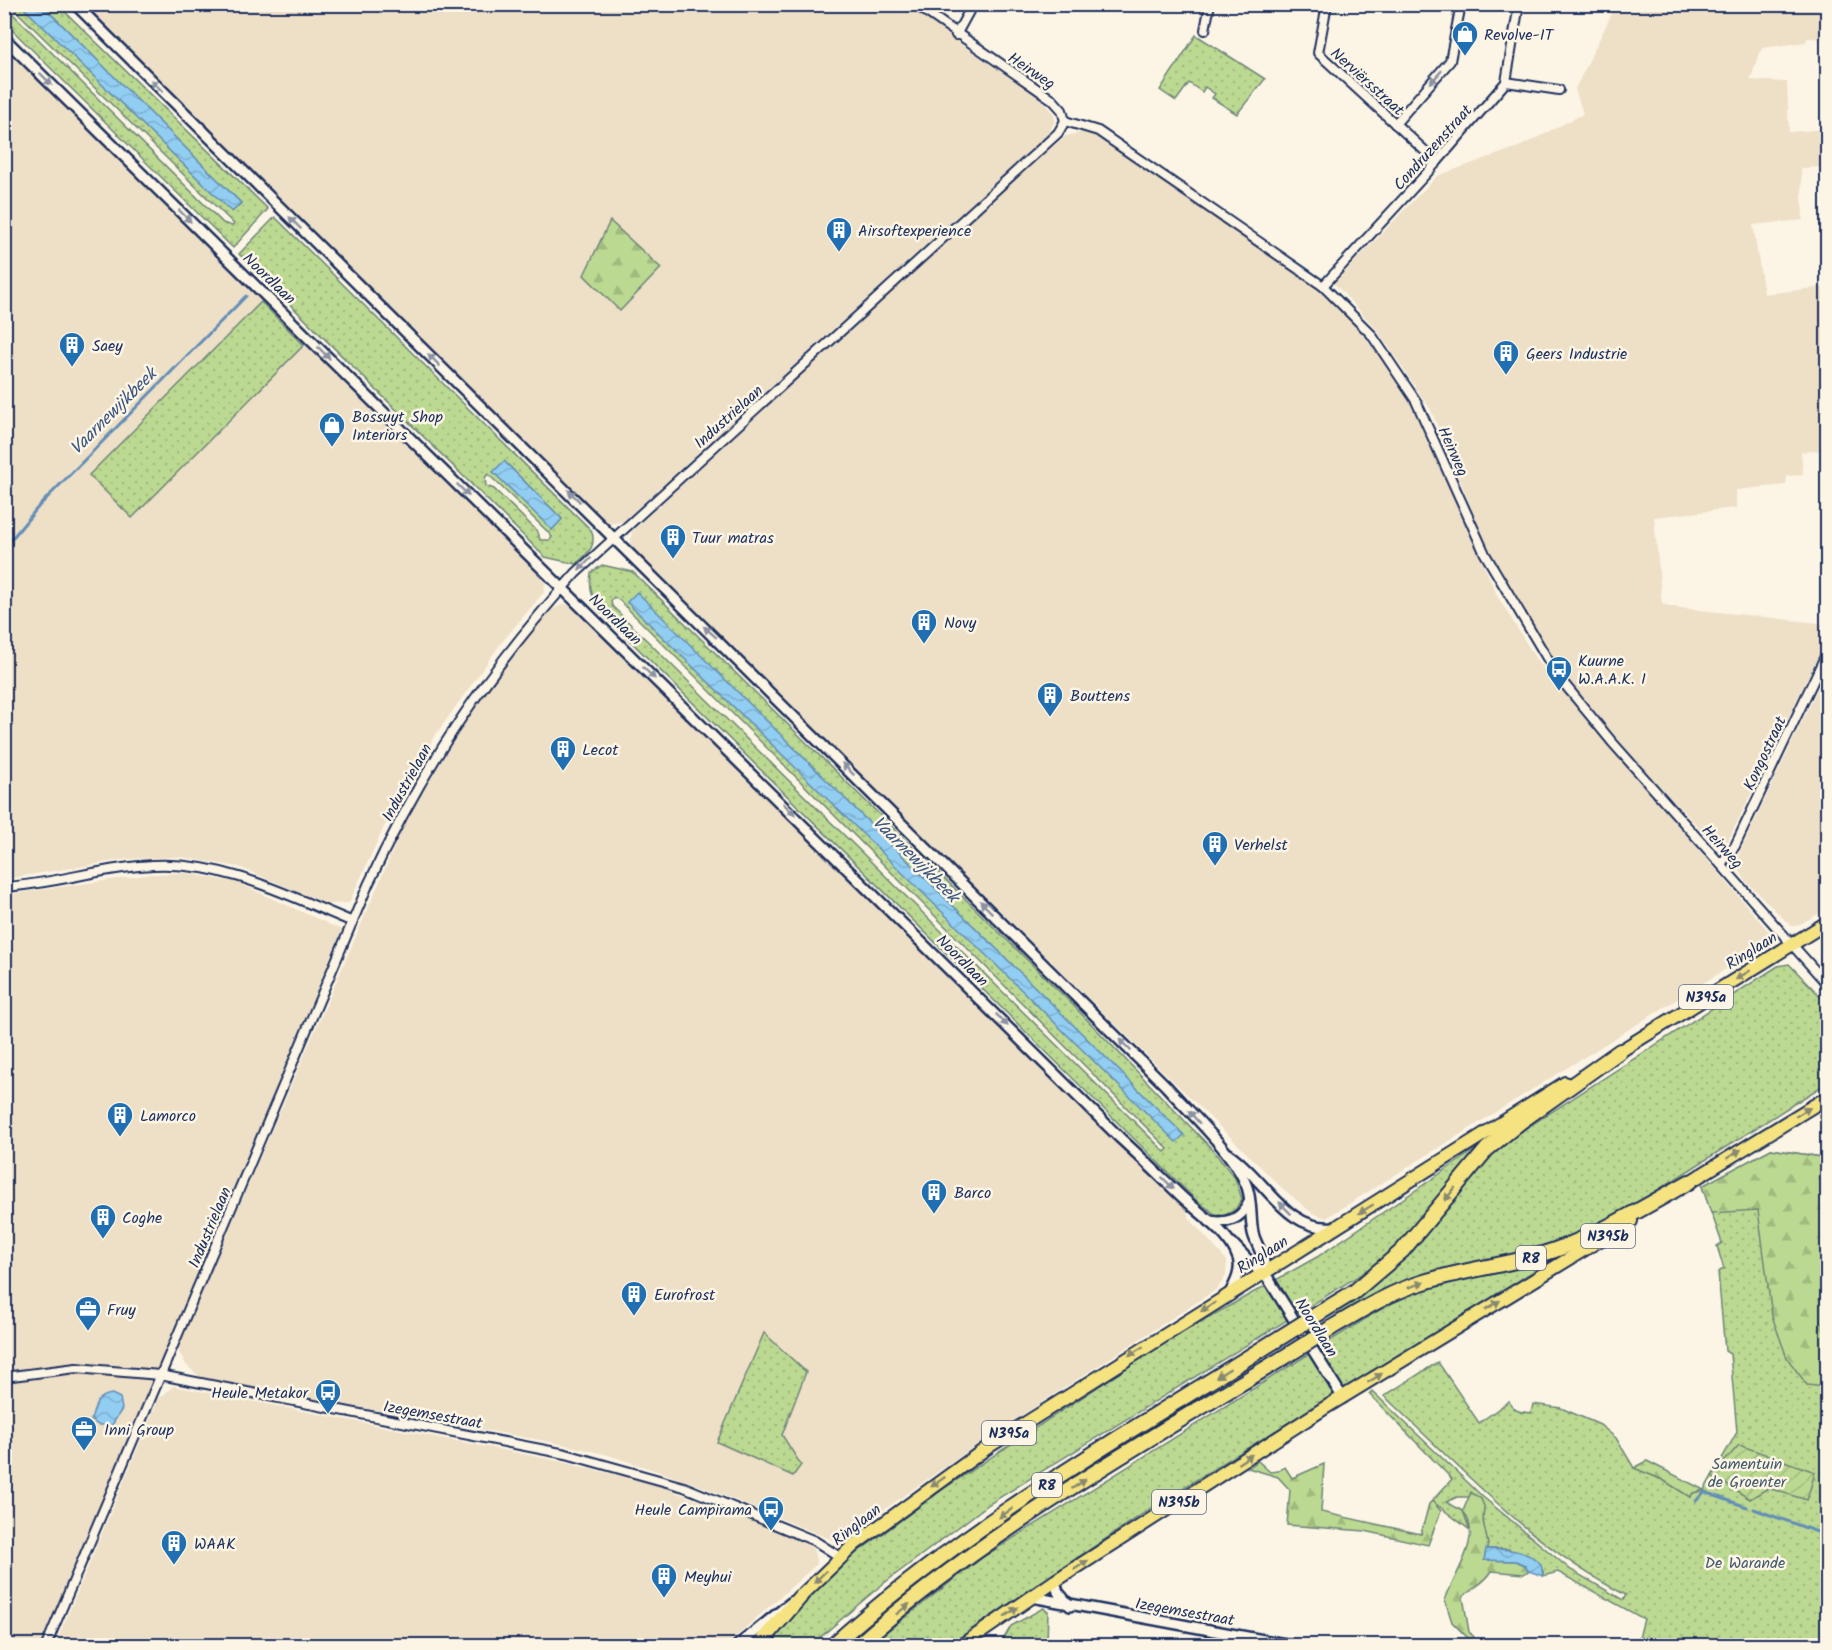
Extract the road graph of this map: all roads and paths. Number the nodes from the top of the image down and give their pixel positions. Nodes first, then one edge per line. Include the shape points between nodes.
1 (75, 4) edge
2 (915, 4) edge
3 (973, 4) edge
4 (1210, 4) edge
5 (1326, 4) edge
6 (1461, 4) edge
7 (1519, 4) edge
8 (1205, 30) dead end
9 (956, 35) junction
10 (4, 38) edge
11 (1506, 82) junction
12 (1559, 90) dead end
13 (1065, 121) junction
14 (1395, 123) junction
15 (1437, 162) junction
16 (1323, 286) junction
17 (615, 538) junction
18 (562, 588) junction
19 (1827, 650) edge
20 (1721, 864) junction
21 (4, 887) edge
22 (353, 922) junction
23 (1827, 922) edge
24 (1793, 944) junction
25 (1827, 985) edge
26 (1620, 1051) junction
27 (1827, 1097) edge
28 (1225, 1151) junction
29 (1689, 1182) junction
30 (1250, 1200) junction
31 (1208, 1221) junction
32 (1337, 1227) junction
33 (1227, 1240) junction
34 (1264, 1272) junction
35 (1230, 1293) junction
36 (160, 1375) junction
37 (4, 1377) edge
38 (1342, 1398) junction
39 (840, 1557) junction
40 (1055, 1581) junction
41 (800, 1597) junction
42 (1032, 1597) junction
43 (1070, 1606) junction
44 (1227, 1634) junction
45 (46, 1646) edge
46 (737, 1646) edge
47 (758, 1646) edge
48 (832, 1646) edge
49 (857, 1646) edge
50 (961, 1646) edge
51 (1225, 1646) edge
52 (1296, 1646) edge

17 -> 1 street, Noordlaan
2 - 9 street, Heirweg
3 - 9 street
4 - 8 street
5 - 14 street, Nerviërsstraat via 1318,53
6 -> 14 street via 1450,61
7 - 11 street
9 - 13 street, Heirweg via 1053,100
10 -> 18 street, Noordlaan
11 - 12 street
11 - 15 street, Condruzenstraat
13 - 16 street, Heirweg via 1098,131
13 - 17 street, Industrielaan via 1058,133
14 - 15 street, Nerviërsstraat
15 - 16 street, Condruzenstraat
16 - 20 street, Heirweg via 1371,334 1412,394 1485,554 1557,675
17 -> 18 street, Industrielaan
28 -> 17 street, Noordlaan via 1166,1086
18 - 22 street, Industrielaan via 472,699 444,742 389,840
18 -> 31 street, Noordlaan
19 - 20 street, Kongostraat via 1735,846
20 - 24 street, Heirweg
21 - 22 street via 42,885 153,864 207,868 234,874
22 - 36 street, Industrielaan
23 - 24 main road, Ringlaan / N395a
24 - 25 street, Heirweg
24 -> 26 main road, Ringlaan / N395a
26 -> 32 main road, Ringlaan / N395a
26 -> 48 highway, R8, bridge via 1488,1149 1402,1251 1354,1292 1076,1465 972,1536
29 -> 27 main road, N395b
28 - 30 street, Noordlaan via 1244,1180
32 -> 28 street, Noordlaan via 1300,1222
38 -> 29 main road, N395b
49 -> 29 highway, R8, bridge via 1030,1516 1363,1309 1421,1283 1529,1259 1563,1247
30 - 31 street via 1238,1217 1219,1223
30 - 34 street, Noordlaan via 1253,1234 1266,1265
31 - 33 street, Noordlaan
32 - 34 main road, Ringlaan / N395a
33 - 34 street, Noordlaan
33 - 35 street, Noordlaan via 1240,1268
34 - 35 main road, Ringlaan / N395a
34 - 38 street, Noordlaan
35 -> 39 main road, Ringlaan / N395a via 991,1445
36 - 37 street, Izegemsestraat via 76,1368
36 - 39 street, Izegemsestraat via 612,1466 684,1487 815,1541
36 - 45 street, Industrielaan
40 -> 38 main road, N395b
39 -> 41 main road, Ringlaan / N395a
40 - 42 main road, N395b
40 - 43 street via 1058,1592
41 - 46 street, Ringlaan / N395a via 782,1606
41 - 47 highway
42 - 43 street, Izegemsestraat
50 -> 42 main road, N395b
43 - 44 street, Izegemsestraat
44 - 51 street
44 - 52 street, Izegemsestraat

